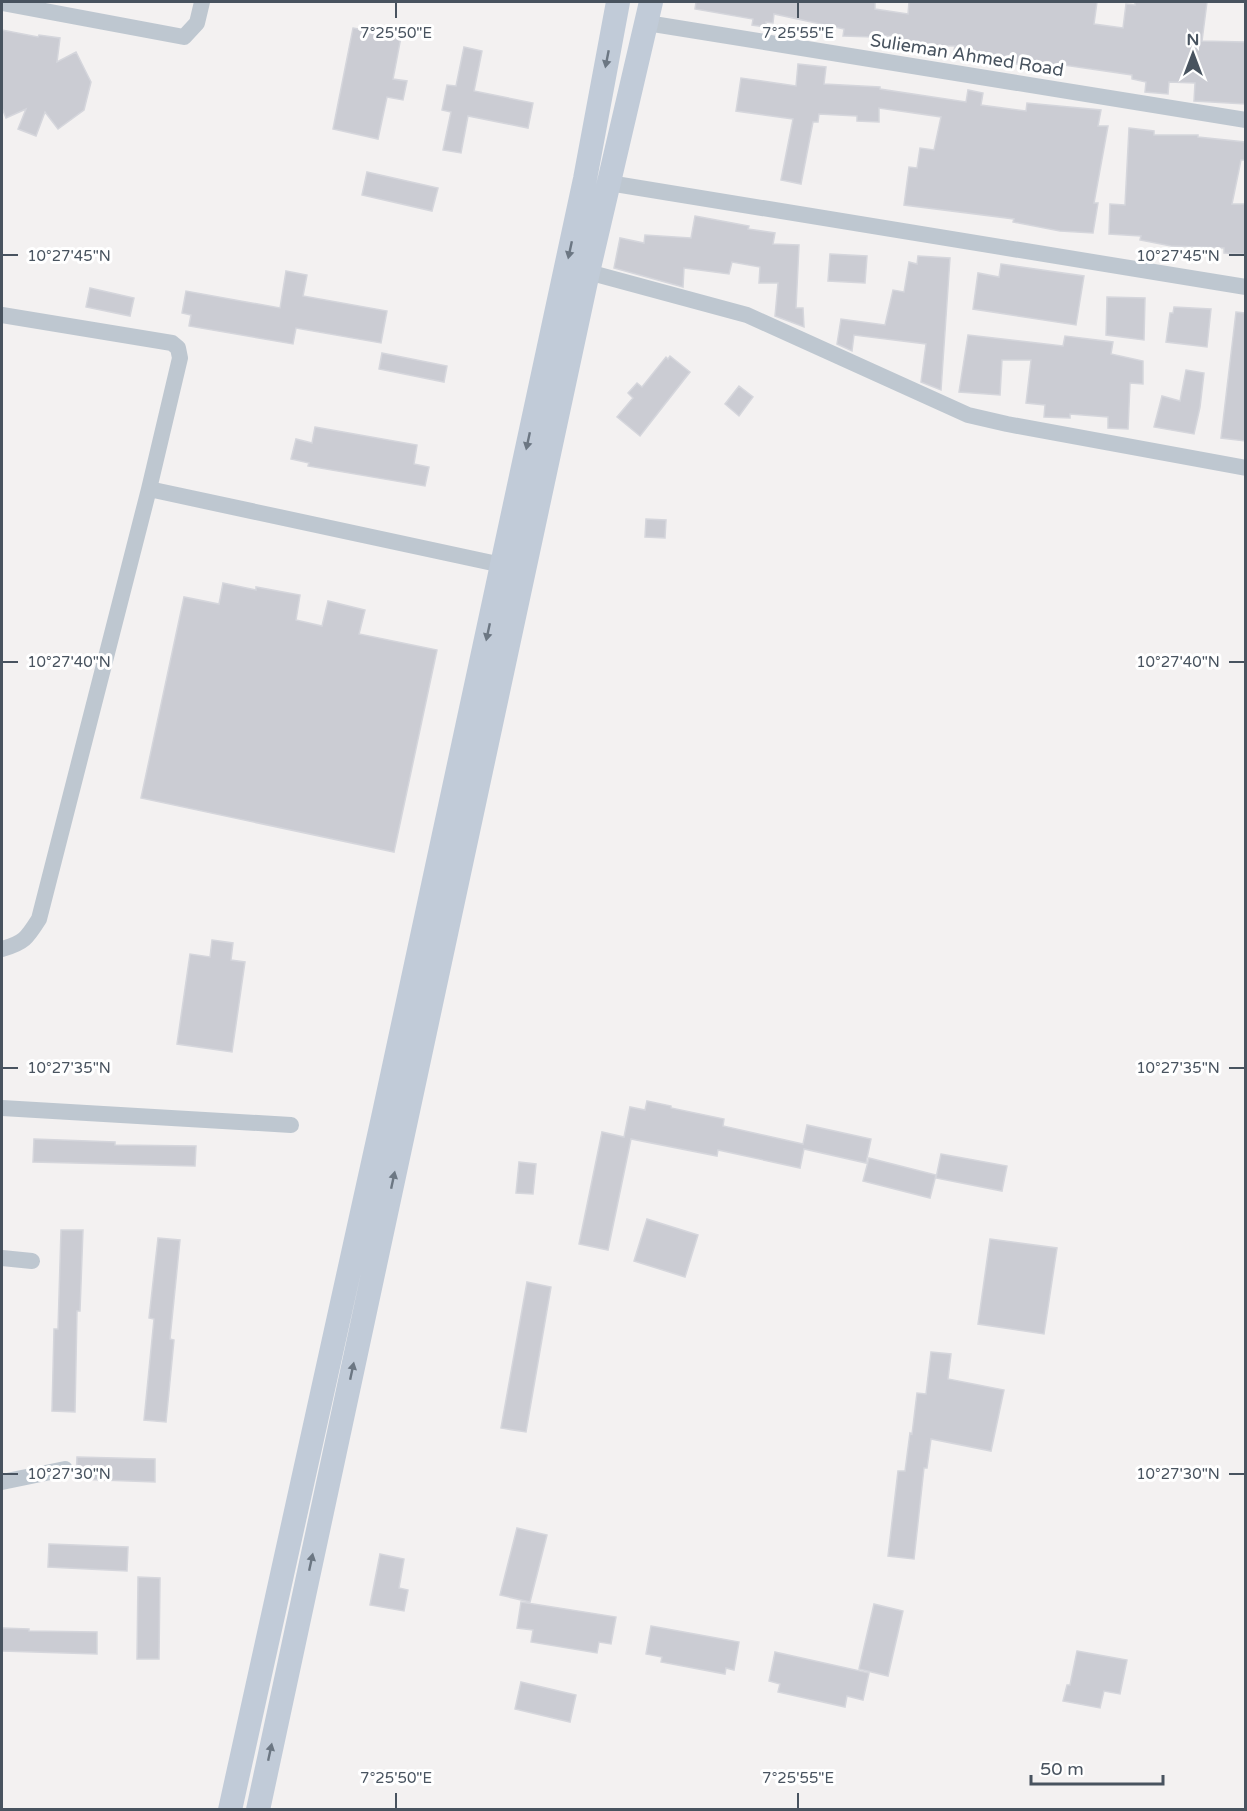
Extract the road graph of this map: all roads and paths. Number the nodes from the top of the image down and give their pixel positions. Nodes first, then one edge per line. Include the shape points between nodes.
1 (202, 2) edge
2 (618, 2) edge
3 (2, 3) edge
4 (649, 12) edge
5 (599, 103) junction
6 (627, 107) junction
7 (1245, 120) edge
8 (609, 183) junction
9 (588, 272) junction
10 (1245, 287) edge
11 (2, 315) edge
12 (1245, 468) edge
13 (149, 489) junction
14 (502, 565) junction
15 (2, 949) edge
16 (2, 1108) edge
17 (291, 1125) dead end
18 (2, 1258) edge
19 (32, 1261) dead end
20 (65, 1469) dead end
21 (2, 1482) edge
22 (230, 1809) edge
23 (258, 1809) edge

1 - 3 street via 197,23 184,37
2 -> 5 street
4 - 6 street
4 - 7 street, Sulieman Ahmed Road
5 - 6 street
5 -> 14 street
6 - 8 street
8 - 9 street
8 - 10 street
9 - 12 street via 747,315 968,414
23 -> 9 street
11 - 13 street via 178,348 180,358
13 - 14 street
13 - 15 street via 39,919 27,938
14 -> 22 street
16 - 17 street
18 - 19 street
20 - 21 street

